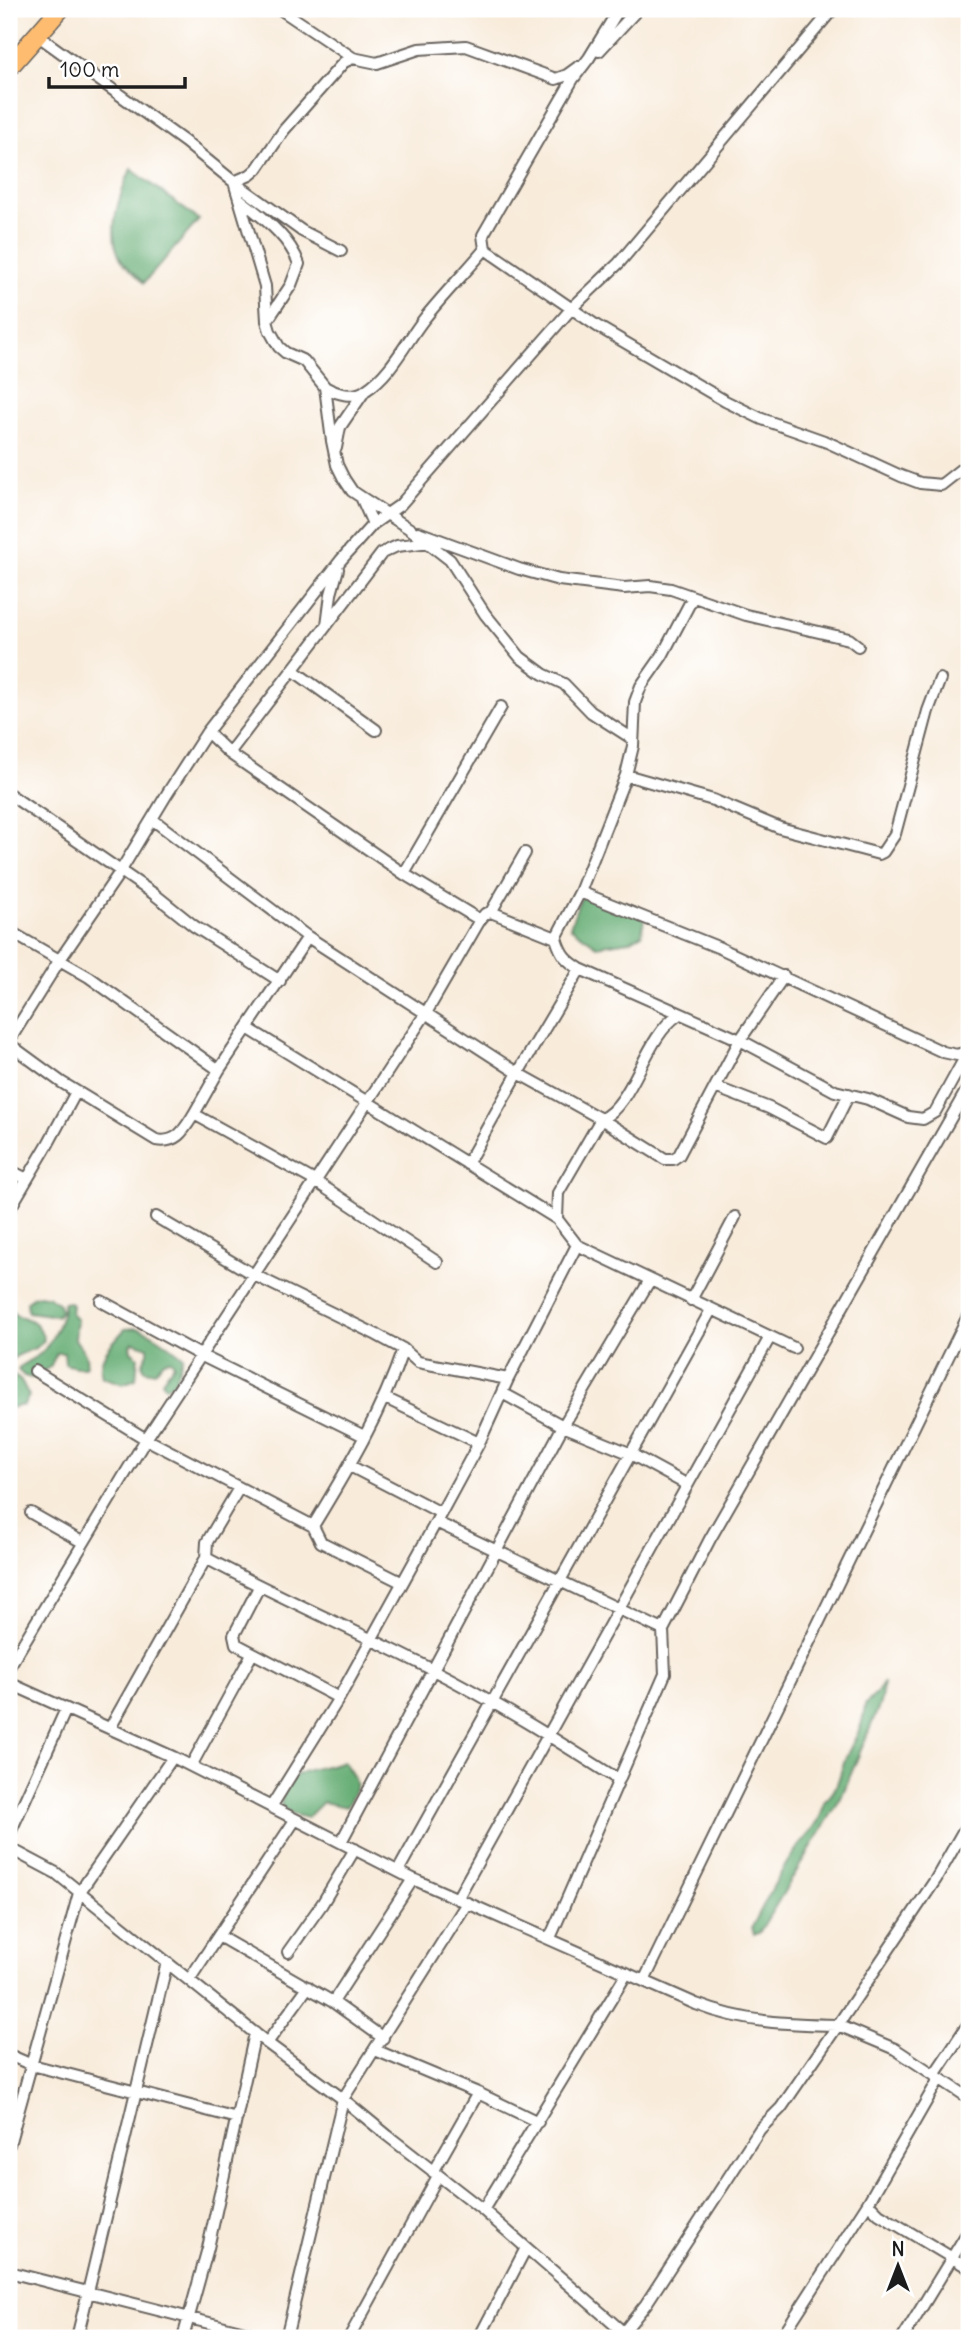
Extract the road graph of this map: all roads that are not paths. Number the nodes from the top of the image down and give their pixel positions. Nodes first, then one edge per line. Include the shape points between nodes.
1 (60, 9) edge
2 (280, 9) edge
3 (619, 9) edge
4 (638, 9) edge
5 (833, 9) edge
6 (37, 35) junction
7 (353, 58) junction
8 (589, 58) junction
9 (9, 67) edge
10 (234, 181) junction
11 (241, 200) junction
12 (485, 249) junction
13 (341, 251) dead end
14 (572, 308) junction
15 (267, 321) junction
16 (325, 387) junction
17 (364, 392) junction
18 (335, 455) junction
19 (969, 463) edge
20 (361, 497) junction
21 (387, 513) junction
22 (373, 524) junction
23 (410, 529) junction
24 (445, 540) junction
25 (427, 542) junction
26 (341, 560) junction
27 (693, 597) junction
28 (327, 628) junction
29 (858, 646) dead end
30 (294, 671) junction
31 (940, 679) dead end
32 (501, 707) dead end
33 (376, 730) dead end
34 (207, 732) junction
35 (633, 739) junction
36 (229, 753) junction
37 (626, 775) junction
38 (9, 794) edge
39 (152, 819) junction
40 (525, 853) dead end
41 (120, 872) junction
42 (404, 874) junction
43 (580, 892) junction
44 (491, 912) junction
45 (480, 920) junction
46 (9, 931) edge
47 (308, 937) junction
48 (556, 938) junction
49 (60, 961) junction
50 (580, 969) junction
51 (783, 976) junction
52 (280, 981) junction
53 (426, 1013) junction
54 (678, 1015) junction
55 (249, 1029) junction
56 (740, 1040) junction
57 (9, 1043) edge
58 (969, 1051) edge
59 (219, 1070) junction
60 (518, 1073) junction
61 (955, 1077) junction
62 (969, 1086) edge
63 (715, 1087) junction
64 (76, 1092) junction
65 (849, 1094) junction
66 (367, 1100) junction
67 (194, 1114) junction
68 (601, 1119) junction
69 (467, 1164) junction
70 (9, 1170) edge
71 (27, 1179) junction
72 (315, 1181) junction
73 (558, 1193) junction
74 (537, 1206) junction
75 (9, 1210) edge
76 (156, 1217) dead end
77 (735, 1217) dead end
78 (557, 1219) junction
79 (577, 1245) junction
80 (437, 1262) dead end
81 (254, 1275) junction
82 (649, 1280) junction
83 (691, 1300) junction
84 (101, 1301) dead end
85 (711, 1310) junction
86 (969, 1314) edge
87 (770, 1337) junction
88 (794, 1348) dead end
89 (403, 1349) junction
90 (202, 1356) junction
91 (35, 1371) dead end
92 (508, 1379) junction
93 (504, 1394) junction
94 (385, 1398) junction
95 (563, 1426) junction
96 (364, 1436) junction
97 (146, 1439) junction
98 (479, 1443) junction
99 (629, 1453) junction
100 (350, 1466) junction
101 (687, 1484) junction
102 (239, 1488) junction
103 (30, 1513) dead end
104 (439, 1517) junction
105 (313, 1527) junction
106 (82, 1542) junction
107 (496, 1550) junction
108 (206, 1558) junction
109 (558, 1580) junction
110 (401, 1582) junction
111 (259, 1587) junction
112 (619, 1608) junction
113 (663, 1630) junction
114 (370, 1640) junction
115 (252, 1654) junction
116 (9, 1667) edge
117 (432, 1669) junction
118 (9, 1683) edge
119 (339, 1698) junction
120 (490, 1702) junction
121 (66, 1709) junction
122 (110, 1728) junction
123 (549, 1735) junction
124 (173, 1757) junction
125 (191, 1766) junction
126 (619, 1780) junction
127 (271, 1807) junction
128 (295, 1820) junction
129 (969, 1821) edge
130 (9, 1835) edge
131 (341, 1842) junction
132 (9, 1849) edge
133 (355, 1849) junction
134 (398, 1871) junction
135 (413, 1879) junction
136 (79, 1893) junction
137 (462, 1901) junction
138 (220, 1937) junction
139 (550, 1938) junction
140 (288, 1952) dead end
141 (167, 1962) junction
142 (627, 1973) junction
143 (189, 1980) junction
144 (644, 1981) junction
145 (308, 1987) junction
146 (332, 2002) junction
147 (969, 2023) edge
148 (838, 2025) junction
149 (255, 2033) junction
150 (383, 2038) junction
151 (267, 2043) junction
152 (375, 2050) junction
153 (9, 2055) edge
154 (32, 2065) junction
155 (936, 2077) junction
156 (135, 2092) junction
157 (478, 2093) junction
158 (969, 2098) edge
159 (343, 2099) junction
160 (237, 2118) junction
161 (538, 2122) junction
162 (9, 2145) edge
163 (435, 2174) junction
164 (868, 2203) junction
165 (483, 2210) junction
166 (969, 2230) edge
167 (526, 2248) junction
168 (953, 2258) junction
169 (969, 2268) edge
170 (9, 2273) edge
171 (88, 2294) junction
172 (189, 2318) junction
173 (621, 2335) edge
174 (77, 2338) edge
175 (183, 2338) edge
176 (268, 2338) edge
177 (286, 2338) edge
178 (349, 2338) edge
179 (479, 2338) edge
180 (781, 2338) edge
181 (903, 2338) edge

1 - 6 main road
2 - 7 street
3 - 8 street
4 - 8 street
5 - 14 street via 619,262
6 - 9 main road
6 - 10 street
7 - 8 street via 377,63 419,49 466,46 556,79
7 - 10 street via 336,69 257,169
8 - 12 street via 484,235
10 - 11 street
10 - 13 street via 302,231
11 - 15 street via 265,286
11 - 15 street via 278,232 299,264
12 - 14 street
12 - 17 street
14 - 19 street via 725,401 901,476 941,485
14 - 21 street via 400,505
15 - 16 street via 279,347 304,361
16 - 17 street via 349,395
16 - 18 street
17 - 18 street via 340,427
18 - 20 street via 344,479
20 - 21 street
20 - 22 street
21 - 22 street
21 - 23 street
22 - 26 street
23 - 24 street
23 - 25 street
24 - 25 street
24 - 27 street via 559,580 624,588 661,587
25 - 28 street via 382,553
25 - 35 street via 450,560 514,652 564,684 591,712
26 - 28 street
26 - 34 street
27 - 29 street via 746,615 849,639
27 - 35 street via 663,656 641,686 635,702
28 - 30 street
30 - 33 street
30 - 36 street
31 - 37 street via 895,834 879,854 780,828 713,800
32 - 42 street
34 - 36 street
34 - 39 street
35 - 37 street
36 - 42 street
37 - 43 street
38 - 41 street
39 - 41 street
39 - 47 street
40 - 44 street
41 - 49 street
41 - 52 street
42 - 45 street
43 - 48 street
43 - 51 street
44 - 45 street
44 - 48 street
45 - 53 street
46 - 49 street
47 - 52 street
47 - 53 street
48 - 50 street via 564,960
49 - 57 street
49 - 59 street
50 - 54 street
50 - 60 street
51 - 56 street
51 - 58 street via 943,1052 957,1055
52 - 55 street
53 - 60 street
53 - 66 street
54 - 56 street
54 - 68 street via 663,1027 625,1093
55 - 59 street
55 - 66 street
56 - 63 street
56 - 65 street via 835,1091
57 - 64 street
58 - 61 street
59 - 67 street
60 - 68 street
60 - 69 street
61 - 62 street
61 - 65 street via 935,1112 923,1119
62 - 113 street via 729,1505
63 - 65 street via 827,1138
63 - 68 street via 673,1159 657,1155
64 - 67 street via 166,1142 177,1139
64 - 71 street
66 - 69 street
66 - 72 street
67 - 72 street
68 - 73 street
69 - 74 street
70 - 71 street
71 - 75 street
72 - 80 street
72 - 81 street
73 - 74 street
73 - 78 street
74 - 78 street
76 - 81 street
77 - 83 street
78 - 79 street
79 - 82 street
79 - 92 street
81 - 89 street
81 - 90 street
82 - 83 street
82 - 95 street
83 - 85 street
84 - 90 street
85 - 87 street
85 - 99 street
86 - 144 street
87 - 88 street
87 - 101 street
89 - 92 street via 418,1362
89 - 94 street
90 - 96 street
90 - 97 street
91 - 97 street
92 - 93 street
93 - 95 street
93 - 98 street
94 - 96 street
94 - 98 street
95 - 99 street
95 - 107 street
96 - 100 street
97 - 102 street
97 - 106 street
98 - 104 street
99 - 101 street
99 - 109 street
100 - 104 street
100 - 105 street
101 - 112 street
102 - 105 street
102 - 108 street via 207,1542
103 - 106 street
104 - 107 street
104 - 110 street
105 - 110 street via 321,1542
106 - 116 street
107 - 109 street
107 - 117 street
108 - 111 street
108 - 122 street
109 - 112 street
109 - 120 street
110 - 114 street
111 - 114 street
111 - 115 street via 234,1635 236,1644
112 - 113 street
112 - 123 street
113 - 126 street via 664,1674
114 - 117 street
114 - 119 street
115 - 119 street
115 - 125 street
117 - 120 street
117 - 131 street
118 - 121 street
119 - 127 street
120 - 123 street
120 - 134 street
121 - 122 street
121 - 130 street
122 - 124 street
123 - 126 street
123 - 137 street
124 - 125 street
124 - 136 street
125 - 127 street
126 - 139 street
127 - 128 street
128 - 131 street
128 - 138 street
129 - 148 street via 936,1879
131 - 133 street
132 - 136 street via 56,1873
133 - 134 street
133 - 140 street
134 - 135 street
135 - 137 street
135 - 146 street
136 - 141 street
136 - 154 street
137 - 139 street
137 - 150 street
138 - 143 street
138 - 145 street
139 - 142 street
141 - 143 street
141 - 156 street
142 - 144 street
142 - 161 street
143 - 149 street
144 - 148 street via 713,2010 771,2023
145 - 146 street
145 - 151 street
146 - 150 street
147 - 155 street
148 - 155 street via 895,2049
148 - 173 street via 781,2108 760,2129
149 - 151 street
149 - 160 street
150 - 152 street
151 - 159 street
152 - 157 street
152 - 159 street
153 - 154 street
154 - 156 street
154 - 162 street
155 - 158 street
155 - 164 street
156 - 160 street
156 - 171 street
157 - 161 street
157 - 163 street
159 - 163 street
159 - 177 street
160 - 172 street
161 - 165 street
163 - 165 street
163 - 178 street
164 - 168 street
164 - 180 street
165 - 167 street
166 - 168 street
167 - 173 street
167 - 179 street
168 - 169 street
168 - 181 street
170 - 171 street
171 - 172 street
171 - 174 street
172 - 175 street
172 - 176 street

